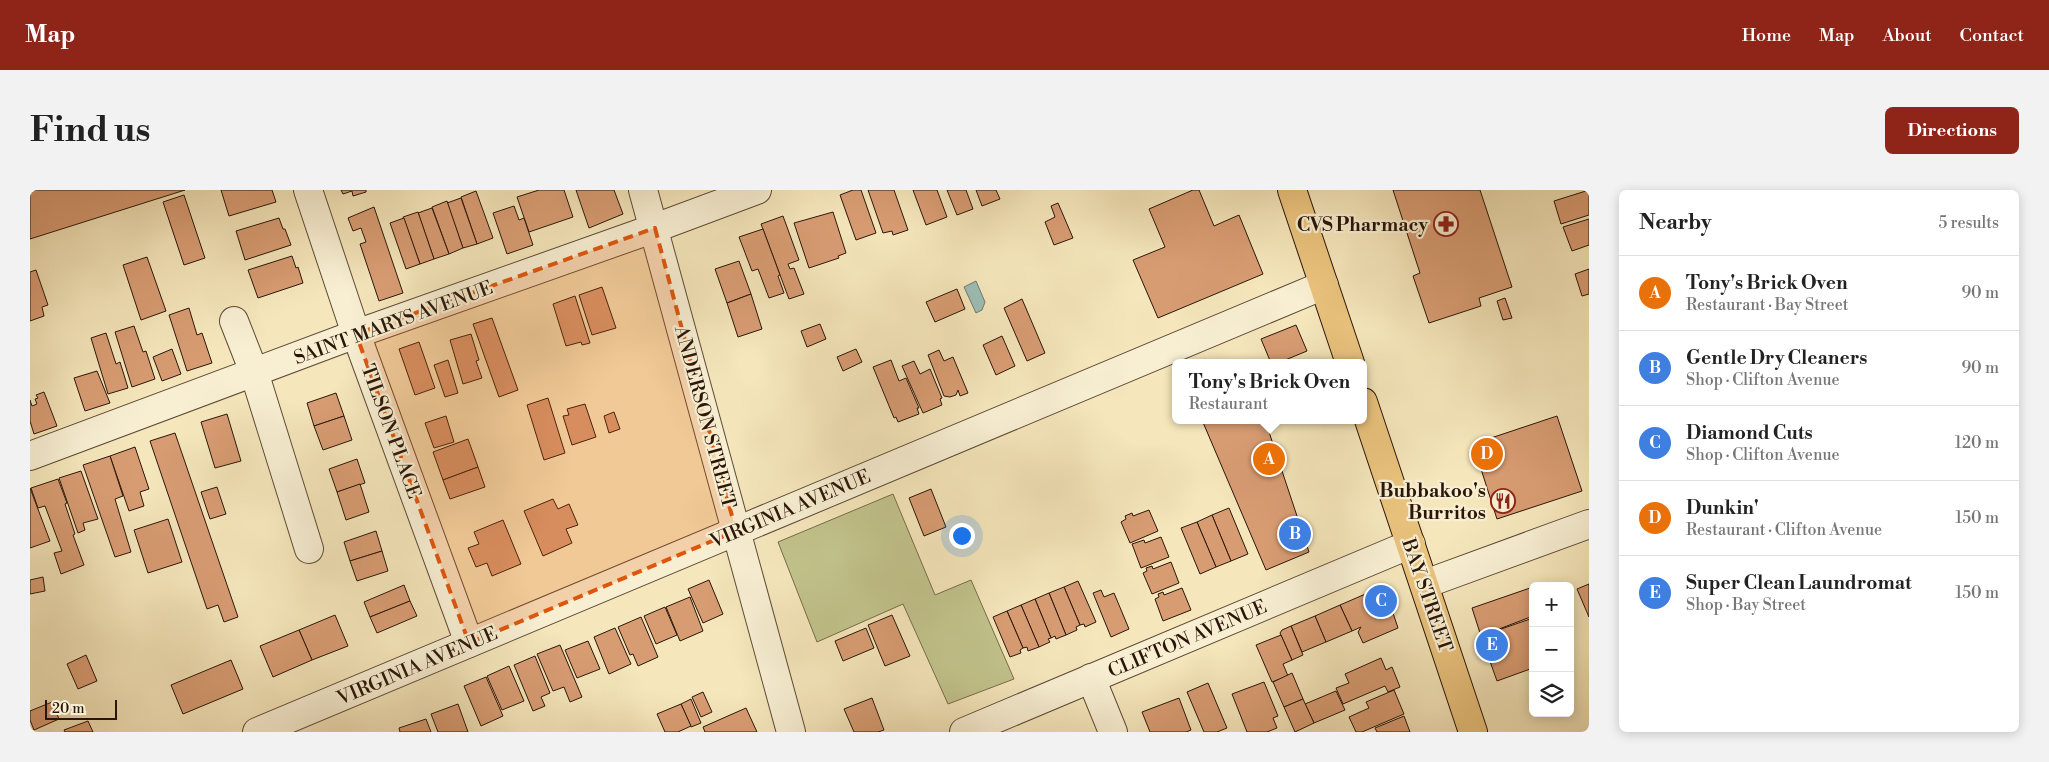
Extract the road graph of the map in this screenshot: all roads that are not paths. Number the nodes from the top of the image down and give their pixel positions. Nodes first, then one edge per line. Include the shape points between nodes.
1 (308, 190) edge
2 (643, 190) edge
3 (757, 190) edge
4 (1292, 190) edge
5 (655, 228) junction
6 (1324, 285) junction
7 (234, 321) dead end
8 (356, 334) junction
9 (1349, 359) edge
10 (254, 372) junction
11 (1367, 414) edge
12 (30, 456) edge
13 (1589, 524) edge
14 (736, 531) junction
15 (1410, 544) junction
16 (309, 549) dead end
17 (1424, 584) junction
18 (469, 643) junction
19 (1091, 678) junction
20 (257, 732) edge
21 (791, 732) edge
22 (964, 732) edge
23 (1113, 732) edge
24 (1473, 732) edge

1 - 8 street, TILSON PLACE
2 - 5 street, ANDERSON STREET
3 - 5 street, SAINT MARYS AVENUE
4 - 6 main road
5 - 8 street, SAINT MARYS AVENUE
5 - 14 street, ANDERSON STREET
6 - 9 main road
6 - 14 street, VIRGINIA AVENUE
7 - 10 street
8 - 10 street, SAINT MARYS AVENUE
8 - 18 street, TILSON PLACE
10 - 12 street, SAINT MARYS AVENUE
10 - 16 street
11 - 15 main road, BAY STREET
13 - 17 street
14 - 18 street, VIRGINIA AVENUE
14 - 21 street, ANDERSON STREET
15 - 17 main road, BAY STREET
15 - 19 street, CLIFTON AVENUE
17 - 24 main road, BAY STREET
18 - 20 street, VIRGINIA AVENUE
19 - 22 street, CLIFTON AVENUE
19 - 23 street

